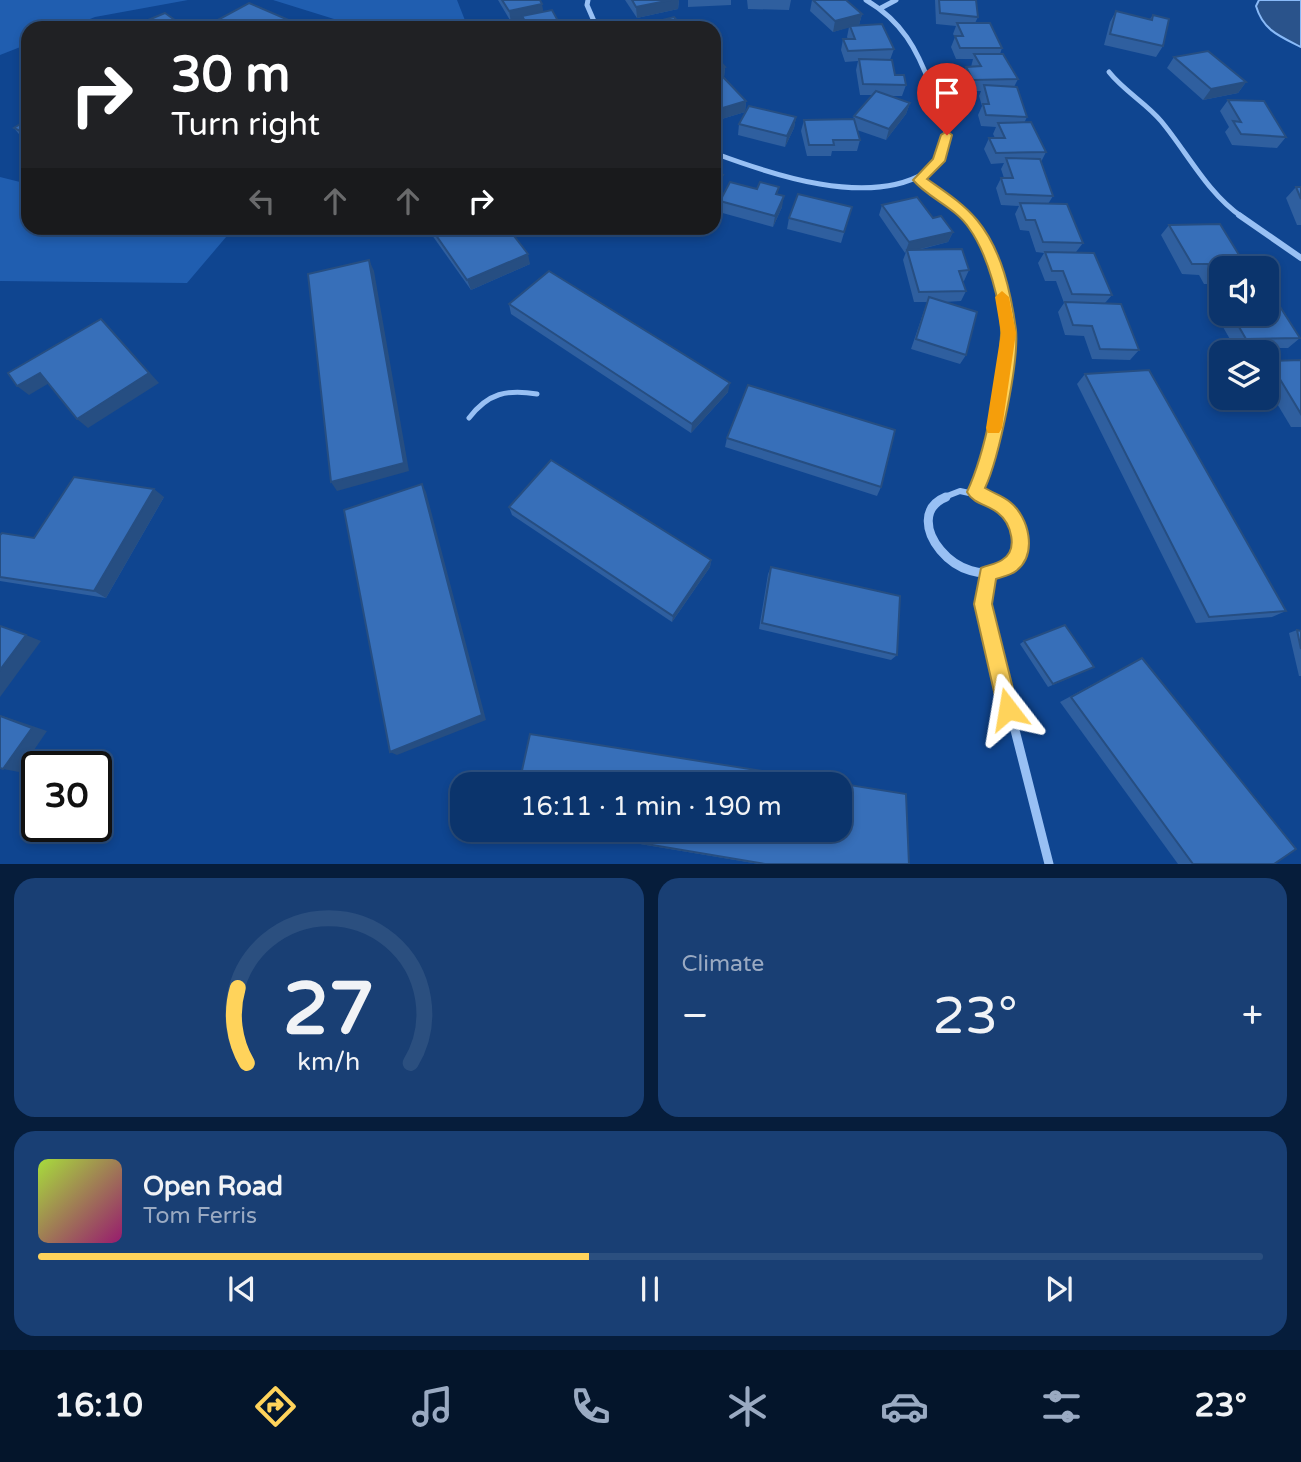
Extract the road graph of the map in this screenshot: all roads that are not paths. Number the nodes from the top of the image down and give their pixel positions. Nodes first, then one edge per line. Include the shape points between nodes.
1 (588, 0) edge
2 (866, 0) edge
3 (896, 0) edge
4 (881, 8) junction
5 (594, 21) edge
6 (1109, 72) dead end
7 (721, 155) edge
8 (919, 180) junction
9 (1301, 258) edge
10 (537, 394) dead end
11 (469, 418) dead end
12 (975, 492) junction
13 (988, 574) junction
14 (1049, 863) edge

1 - 5 street
2 - 4 street
3 - 4 street
4 - 8 street via 918,49 947,135 939,161
6 - 9 street via 1159,118 1233,211
7 - 8 street via 844,188
8 - 12 street via 973,223 988,248 1009,333 988,457
10 - 11 lane via 513,389 500,392 485,400
12 - 13 street via 1004,507 1020,534 1017,558
12 - 13 street via 947,494 936,501 929,512 930,538 960,568
13 - 14 street via 983,604

